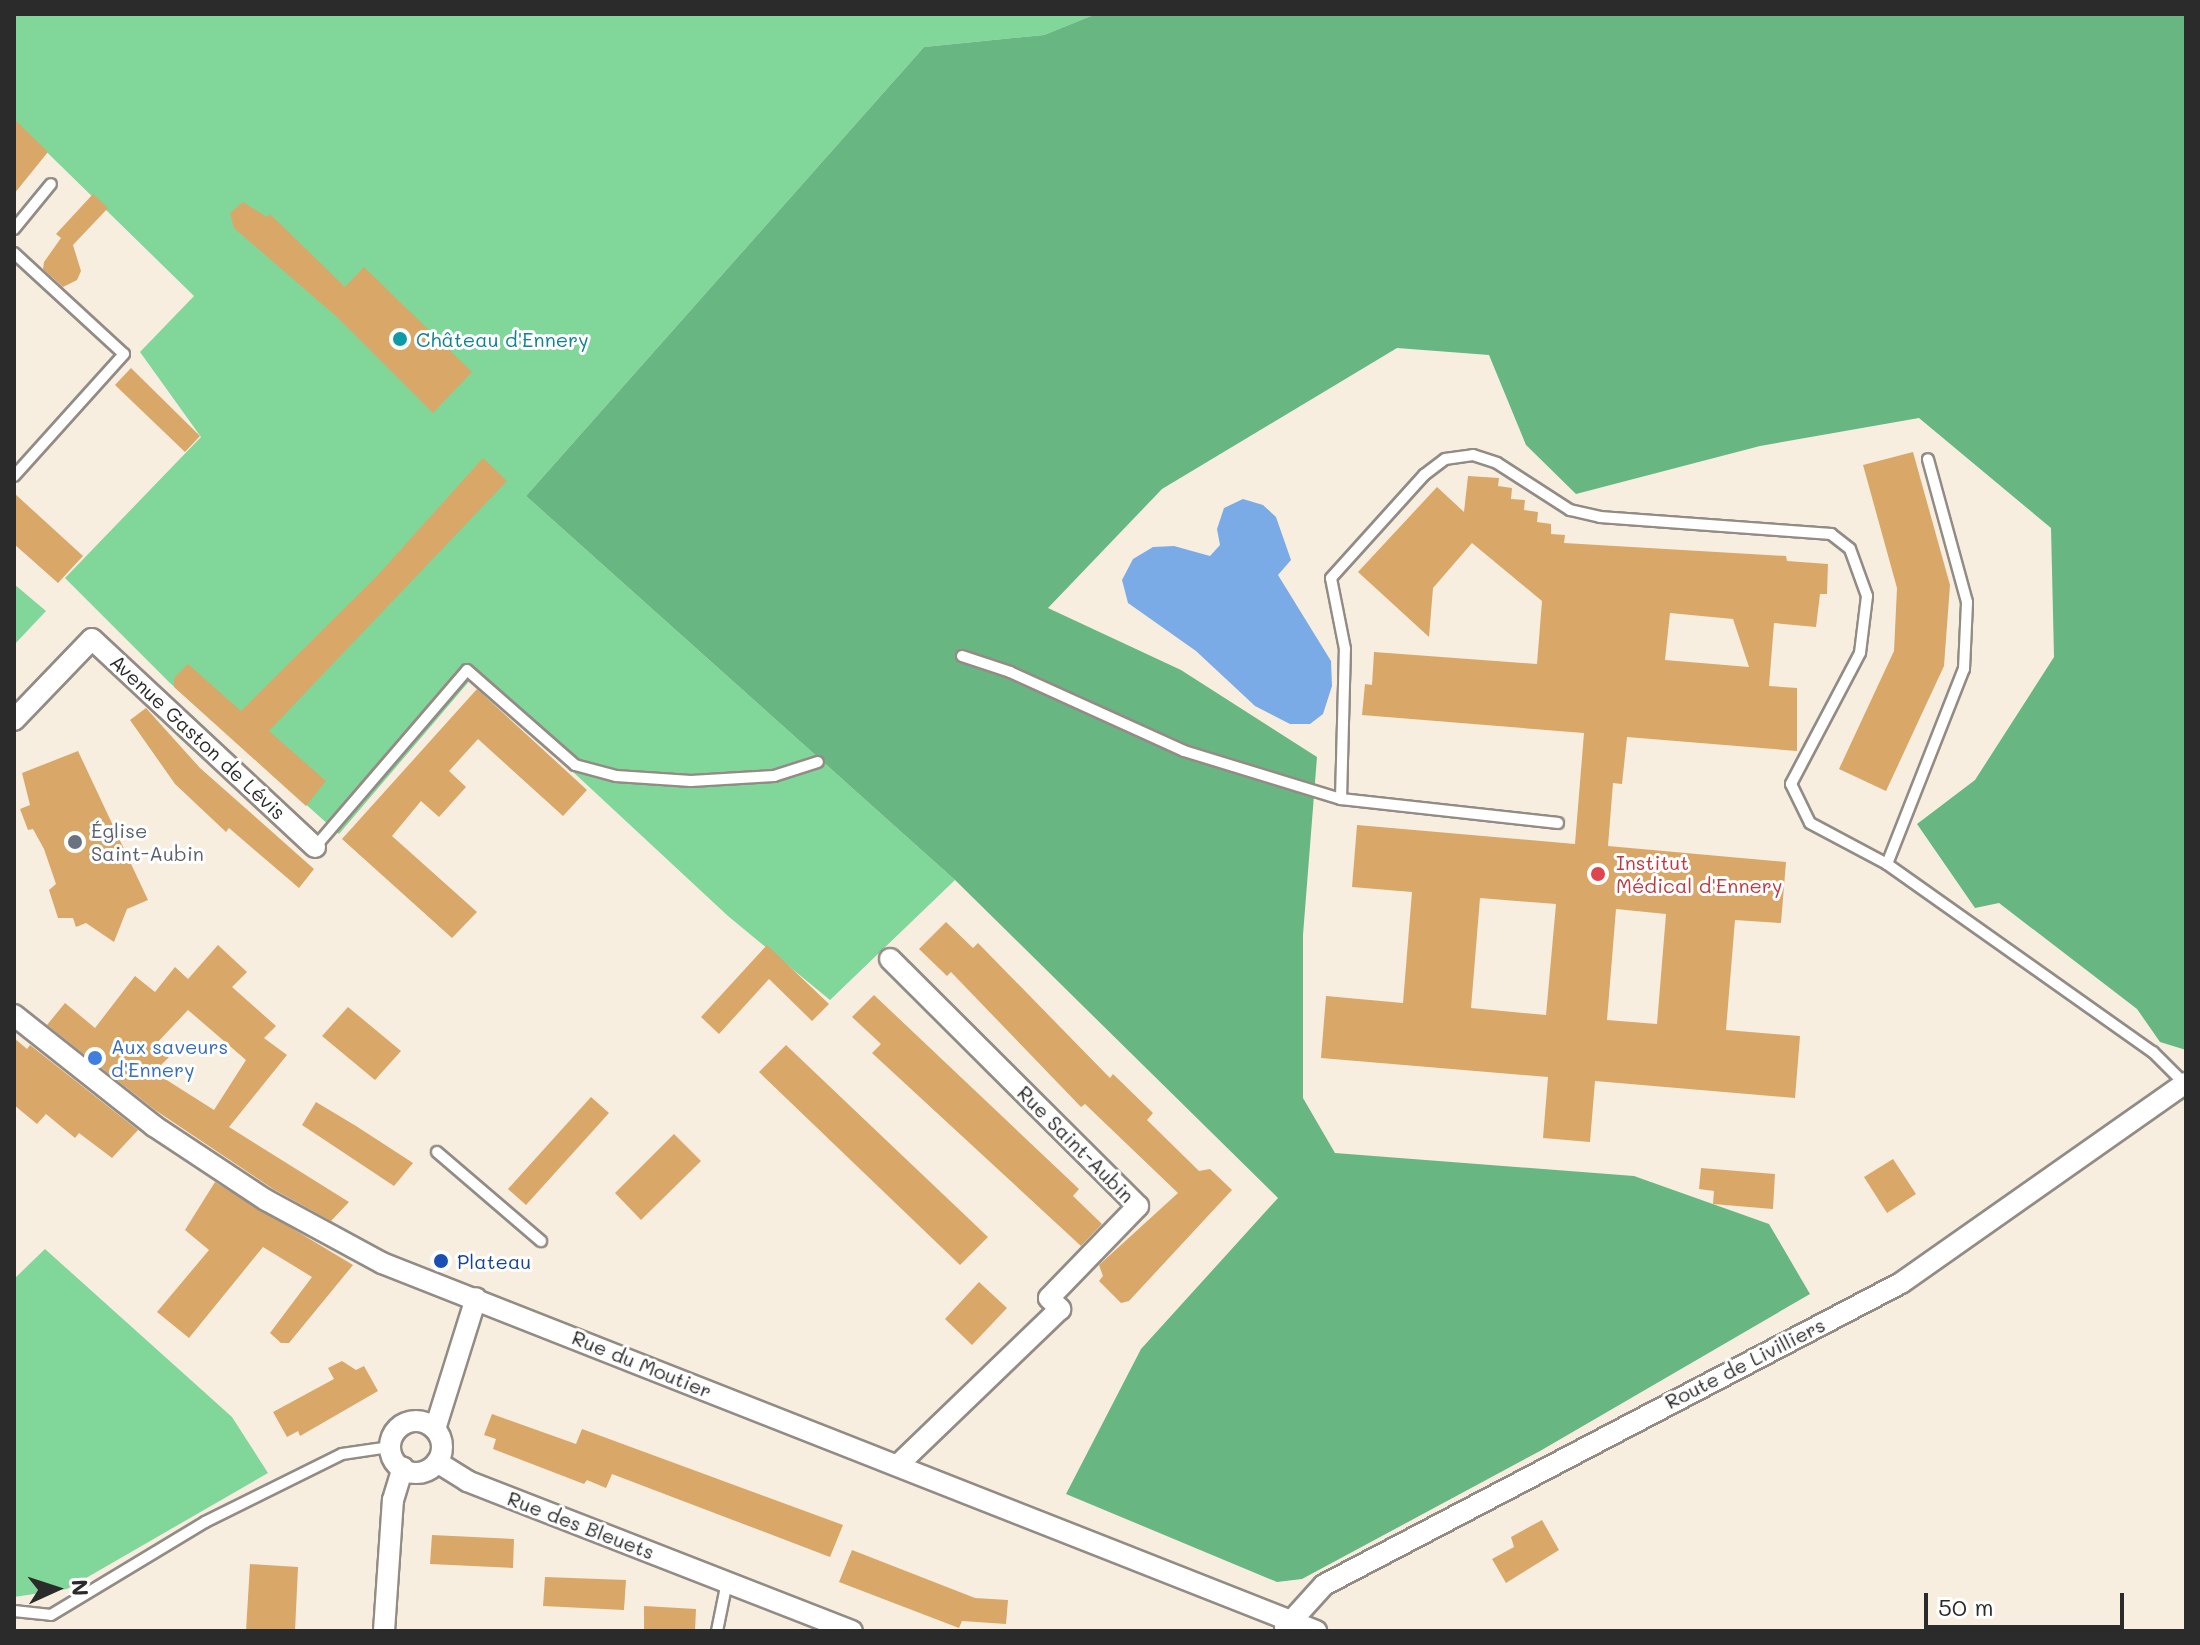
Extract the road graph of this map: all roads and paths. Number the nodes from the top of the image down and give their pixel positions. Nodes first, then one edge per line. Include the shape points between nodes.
1 (51, 184) dead end
2 (14, 229) edge
3 (14, 253) edge
4 (1928, 459) dead end
5 (14, 476) edge
6 (962, 656) dead end
7 (14, 720) edge
8 (818, 762) dead end
9 (1341, 799) junction
10 (1558, 823) dead end
11 (315, 847) joint
12 (1887, 864) junction
13 (890, 959) dead end
14 (18, 1024) edge
15 (2186, 1084) edge
16 (437, 1152) dead end
17 (541, 1241) dead end
18 (476, 1298) junction
19 (435, 1429) junction
20 (390, 1447) junction
21 (437, 1462) junction
22 (900, 1463) junction
23 (403, 1468) junction
24 (727, 1582) junction
25 (14, 1611) edge
26 (1287, 1625) edge
27 (384, 1631) edge
28 (717, 1631) edge
29 (852, 1631) edge
30 (1316, 1631) edge

1 - 2 lane
3 - 5 lane via 124,354
4 - 12 lane via 1967,602 1964,669
6 - 9 lane via 1010,672 1184,751
7 - 11 street, Avenue Gaston de Lévis via 92,639
8 - 11 lane via 774,776 691,781 616,776 575,765 467,670
9 - 10 lane
9 - 12 lane via 1345,649 1331,578 1424,475 1445,459 1473,455 1497,463 1570,510 1600,517 1831,534 1850,549 1867,596 1860,653 1791,784 1810,823
12 - 15 lane via 2153,1052
13 - 22 street, Rue Saint-Aubin via 1138,1206 1049,1298 1060,1309
14 - 18 street, Rue du Moutier via 266,1200 382,1263
15 - 26 street, Route de Livilliers via 1901,1283 1324,1585
16 - 17 lane
18 - 19 street
18 - 22 street, Rue du Moutier
19 - 20 street via 422,1421 403,1424
19 - 21 street via 443,1449
20 - 23 street
20 - 25 lane via 342,1454 205,1522 51,1615
21 - 23 street via 423,1472
21 - 24 street, Rue des Bleuets via 467,1481
22 - 26 street, Rue du Moutier
23 - 27 street via 393,1500
24 - 28 lane
24 - 29 street, Rue des Bleuets
26 - 30 street, Rue du Moutier

